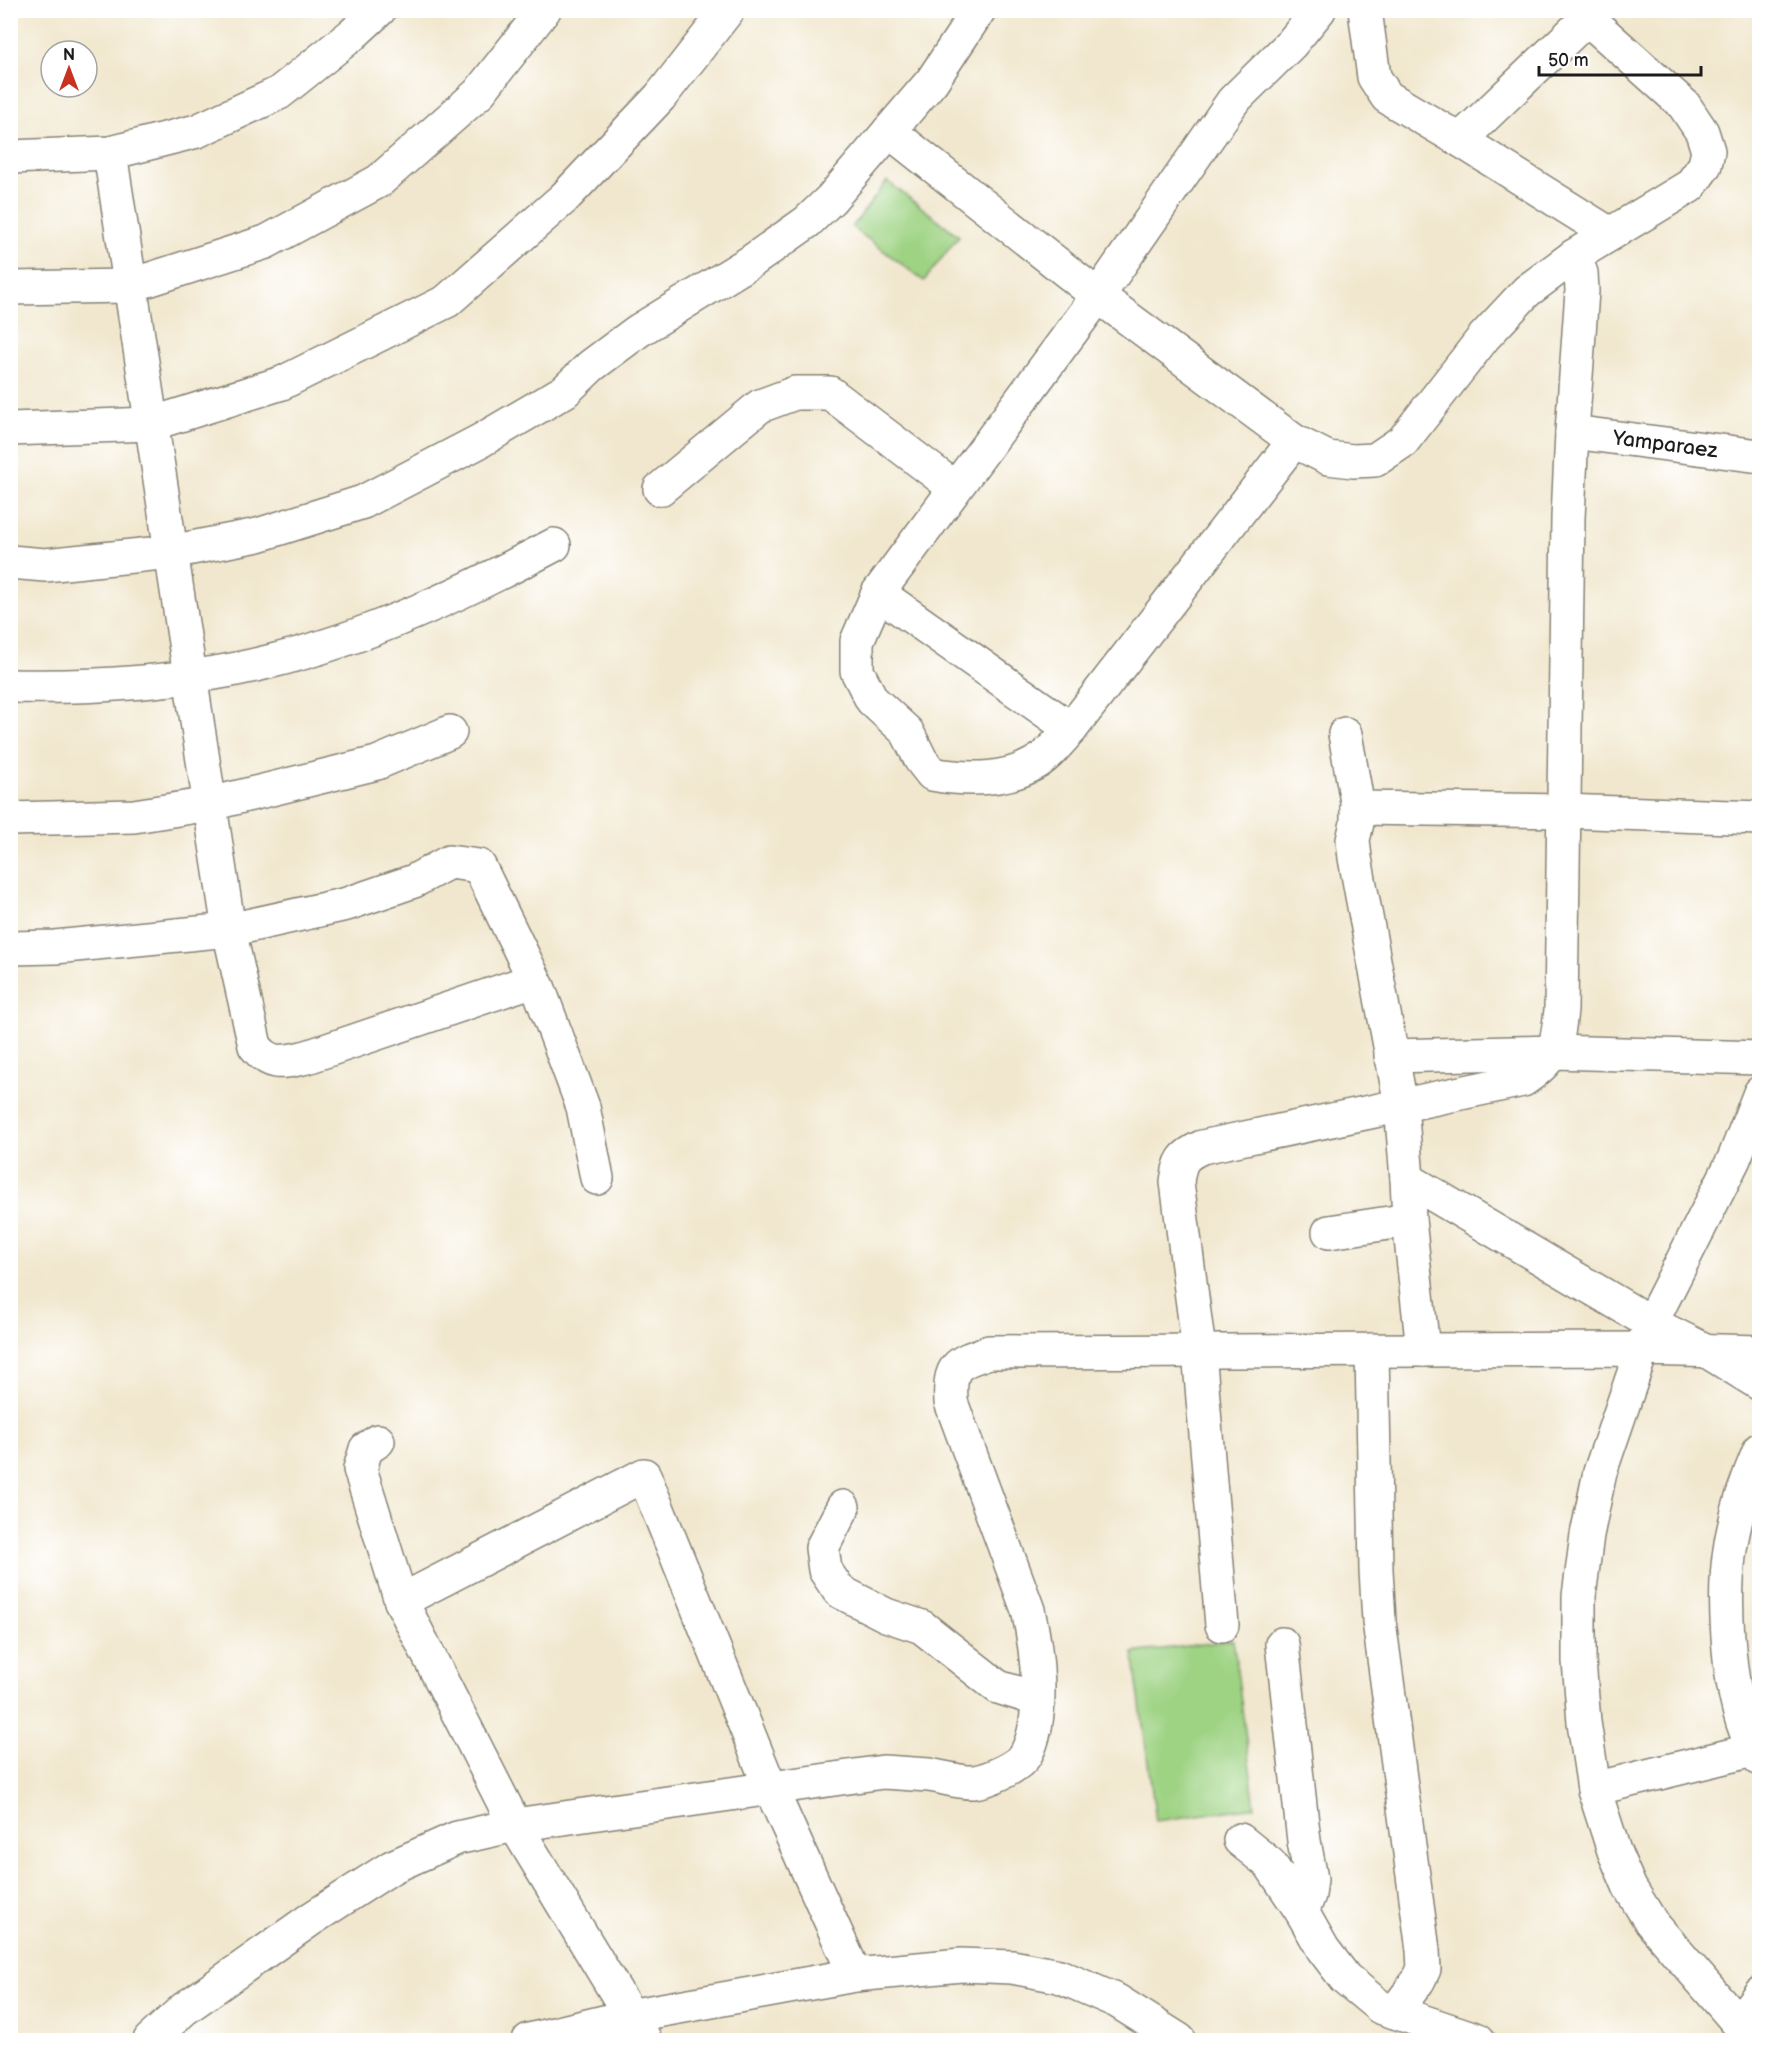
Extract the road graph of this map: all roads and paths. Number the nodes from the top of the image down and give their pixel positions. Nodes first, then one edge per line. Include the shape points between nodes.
1 (379, 10) edge
2 (544, 10) edge
3 (728, 10) edge
4 (979, 10) edge
5 (1319, 10) edge
6 (1365, 10) edge
7 (1592, 15) edge
8 (889, 131) junction
9 (1460, 140) junction
10 (110, 153) junction
11 (10, 157) edge
12 (1610, 234) junction
13 (1574, 256) junction
14 (129, 286) junction
15 (10, 288) edge
16 (1098, 296) junction
17 (151, 424) junction
18 (10, 429) edge
19 (1572, 432) junction
20 (1294, 441) junction
21 (1760, 456) edge
22 (955, 488) junction
23 (660, 489) dead end
24 (554, 545) dead end
25 (171, 552) junction
26 (10, 562) edge
27 (878, 593) junction
28 (190, 677) junction
29 (10, 686) edge
30 (1071, 729) junction
31 (450, 732) dead end
32 (1345, 734) dead end
33 (210, 804) junction
34 (1357, 808) junction
35 (1563, 811) junction
36 (1760, 818) edge
37 (10, 819) edge
38 (230, 930) junction
39 (10, 948) edge
40 (534, 980) junction
41 (1554, 1052) junction
42 (1391, 1056) junction
43 (1760, 1058) edge
44 (1760, 1093) edge
45 (1401, 1105) junction
46 (597, 1178) dead end
47 (1407, 1179) junction
48 (1409, 1220) junction
49 (1329, 1232) dead end
50 (1646, 1336) junction
51 (1372, 1350) junction
52 (1423, 1350) junction
53 (1705, 1350) junction
54 (1199, 1351) junction
55 (1760, 1352) edge
56 (1760, 1384) edge
57 (378, 1441) dead end
58 (1760, 1449) edge
59 (843, 1507) dead end
60 (401, 1601) junction
61 (1222, 1625) dead end
62 (1282, 1644) dead end
63 (1037, 1699) junction
64 (1756, 1754) edge
65 (770, 1787) junction
66 (1594, 1789) junction
67 (515, 1825) junction
68 (1240, 1840) dead end
69 (1302, 1912) junction
70 (855, 1975) junction
71 (1760, 1994) edge
72 (1395, 2012) junction
73 (637, 2028) edge
74 (1743, 2032) edge
75 (150, 2040) edge
76 (529, 2040) edge
77 (1179, 2040) edge
78 (1478, 2040) edge

1 - 10 street via 279,93 197,131
2 - 14 street via 477,94 379,182 266,242
3 - 17 street via 660,97 564,198 447,302 282,383
4 - 8 street via 932,81
5 - 16 street via 1291,44 1233,101
6 - 9 street via 1374,77 1387,97
7 - 9 street
7 - 12 street via 1684,105 1702,132 1708,151 1705,165 1690,186
8 - 16 street
8 - 25 street via 807,222 753,261 638,331 591,366 566,392 363,502 258,535
9 - 12 street
10 - 11 street
10 - 14 street
12 - 13 street
13 - 19 street via 1581,273 1582,291
13 - 20 street via 1527,291 1484,337 1403,441 1375,460 1328,458
14 - 15 street
14 - 17 street
16 - 20 street
16 - 22 street
17 - 18 street
17 - 25 street
19 - 21 street, Yamparaez
19 - 35 street
20 - 30 street
22 - 23 street via 830,393 795,393 760,406
22 - 27 street
24 - 28 street via 480,584 361,634 268,662
25 - 26 street via 45,565
25 - 28 street
27 - 30 street
27 - 30 street via 857,640 857,671 872,700 907,732 932,774 956,778 1006,775 1035,764
28 - 29 street via 53,687
28 - 33 street
31 - 33 street via 377,763
32 - 34 street
33 - 37 street via 134,816
33 - 38 street
34 - 35 street
34 - 42 street via 1354,858
35 - 36 street
35 - 41 street via 1561,1010
38 - 39 street
38 - 40 street via 347,904 414,881 449,862 479,866
38 - 40 street via 255,1046 264,1057 283,1062
40 - 46 street via 583,1107
41 - 42 street
41 - 43 street
41 - 45 street via 1523,1080
42 - 45 street
44 - 50 street via 1734,1159
45 - 47 street
45 - 54 street via 1202,1147 1186,1154 1179,1165 1177,1182
47 - 48 street
47 - 50 street
48 - 49 street
48 - 52 street
50 - 52 street
50 - 53 street
50 - 66 street via 1600,1472 1579,1596 1579,1660
51 - 52 street
51 - 54 street
51 - 72 street via 1379,1621 1424,1970
53 - 55 street
53 - 56 street
54 - 61 street
54 - 63 street via 989,1352 966,1359 956,1368 950,1381 951,1402 1029,1610 1035,1643
57 - 60 street via 366,1449 360,1469
58 - 64 street via 1744,1486 1726,1569 1726,1621 1735,1697
59 - 63 street via 822,1548 825,1570 839,1591 886,1615 922,1627 998,1687
60 - 65 street via 645,1475
60 - 67 street
62 - 69 street via 1311,1880
63 - 65 street via 1034,1731 1025,1756 1002,1774 974,1782 883,1772
64 - 66 street
65 - 67 street
65 - 70 street
66 - 74 street via 1630,1888 1651,1922
67 - 73 street
67 - 75 street via 457,1838 392,1867 184,2009
68 - 69 street via 1270,1864
69 - 72 street via 1345,1978 1380,2007
70 - 73 street
70 - 77 street via 961,1965 1012,1967 1059,1976 1117,2001
71 - 74 street
72 - 78 street
73 - 76 street

